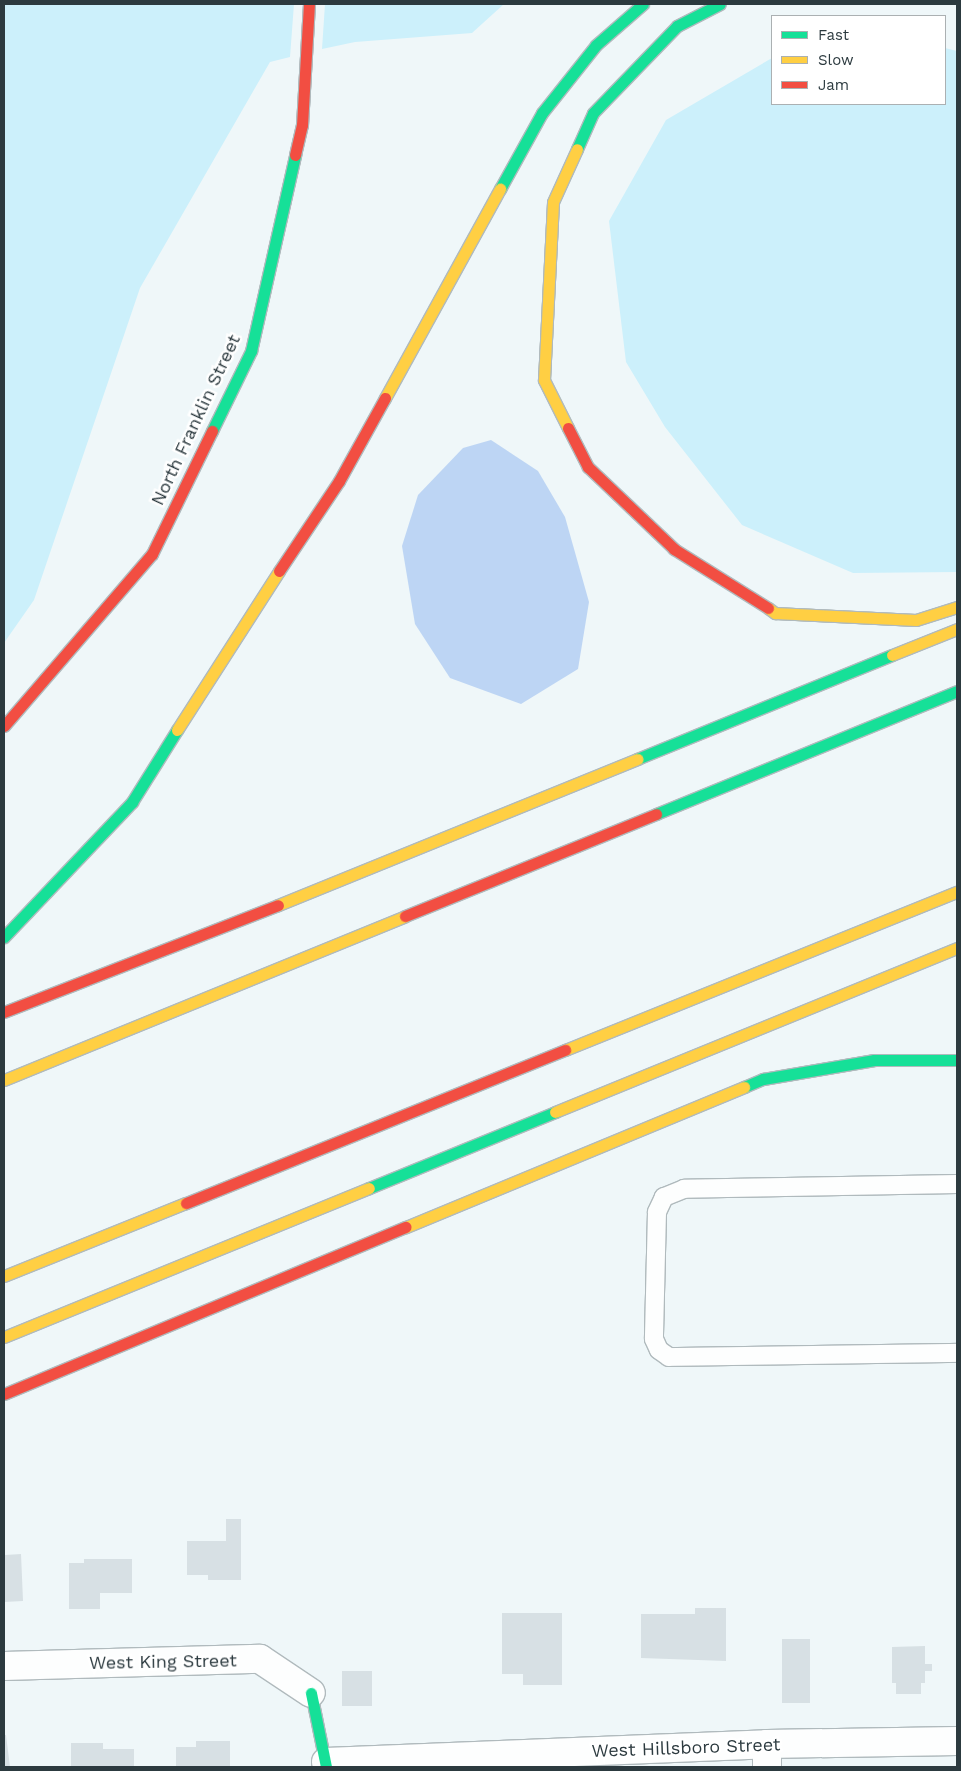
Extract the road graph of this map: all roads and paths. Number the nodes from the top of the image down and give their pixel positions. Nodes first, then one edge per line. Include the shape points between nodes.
1 (309, 4) edge
2 (643, 4) edge
3 (720, 4) edge
4 (957, 608) edge
5 (957, 630) edge
6 (957, 691) edge
7 (4, 726) edge
8 (957, 892) edge
9 (4, 937) edge
10 (957, 948) edge
11 (4, 1012) edge
12 (957, 1060) edge
13 (4, 1080) edge
14 (952, 1184) edge
15 (4, 1276) edge
16 (4, 1337) edge
17 (957, 1353) edge
18 (4, 1394) edge
19 (4, 1666) edge
20 (311, 1693) joint
21 (957, 1741) edge
22 (767, 1756) edge
23 (326, 1765) edge

1 - 7 main road, North Franklin Street via 302,125 251,351 152,554
2 - 9 main road via 596,45 542,113 339,481 234,638 132,802
3 - 4 main road via 677,26 593,113 552,202 544,380 588,467 674,549 775,613 916,620
5 - 11 main road via 238,922
6 - 13 main road
8 - 15 main road
10 - 16 main road
12 - 18 main road via 874,1060 763,1079
14 - 17 lane via 684,1188 664,1197 657,1212 654,1339 659,1350 668,1357
19 - 20 street, West King Street via 260,1659
20 - 23 main road
21 - 22 street, West Hillsboro Street
22 - 23 street, West Hillsboro Street

